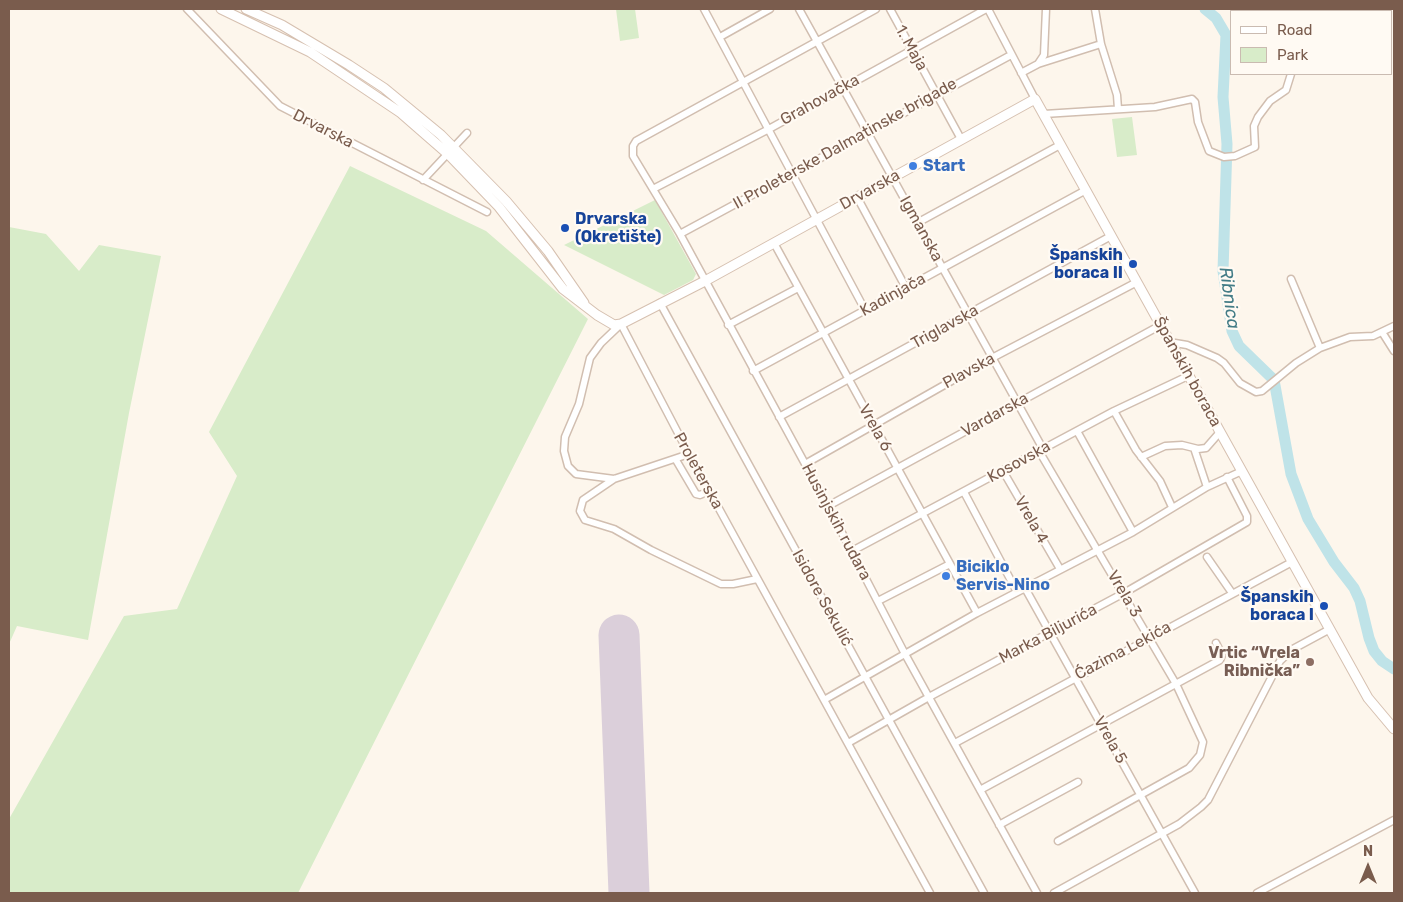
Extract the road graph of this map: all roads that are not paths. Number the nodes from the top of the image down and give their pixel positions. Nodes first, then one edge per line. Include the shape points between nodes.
1 (187, 9) edge
2 (222, 9) edge
3 (246, 9) edge
4 (704, 9) edge
5 (770, 9) edge
6 (800, 9) edge
7 (876, 9) edge
8 (890, 9) edge
9 (987, 9) edge
10 (1046, 9) edge
11 (1095, 9) edge
12 (720, 38) junction
13 (818, 42) junction
14 (1101, 44) junction
15 (912, 49) junction
16 (1011, 55) junction
17 (1038, 64) junction
18 (1021, 73) junction
19 (1291, 75) edge
20 (743, 81) junction
21 (842, 87) junction
22 (936, 94) junction
23 (1036, 99) junction
24 (1118, 109) junction
25 (1044, 114) junction
26 (768, 129) junction
27 (867, 132) junction
28 (467, 133) dead end
29 (962, 139) junction
30 (1060, 145) junction
31 (451, 150) junction
32 (792, 173) junction
33 (892, 178) junction
34 (423, 180) junction
35 (653, 189) junction
36 (1086, 190) junction
37 (857, 197) junction
38 (487, 212) dead end
39 (816, 219) junction
40 (917, 223) junction
41 (680, 234) junction
42 (1111, 236) junction
43 (774, 243) junction
44 (942, 268) junction
45 (1291, 279) dead end
46 (705, 281) junction
47 (1136, 282) junction
48 (798, 288) junction
49 (906, 288) junction
50 (660, 303) junction
51 (865, 310) junction
52 (968, 314) junction
53 (620, 324) junction
54 (728, 325) junction
55 (1161, 325) junction
56 (1394, 326) edge
57 (1382, 332) junction
58 (823, 333) junction
59 (1169, 342) junction
60 (1320, 348) junction
61 (1394, 351) edge
62 (992, 358) junction
63 (753, 371) junction
64 (1188, 376) junction
65 (848, 379) junction
66 (1016, 403) junction
67 (1114, 411) junction
68 (778, 417) junction
69 (873, 424) junction
70 (1077, 431) junction
71 (1220, 432) junction
72 (1194, 448) junction
73 (1041, 450) junction
74 (688, 454) junction
75 (1142, 457) junction
76 (676, 460) junction
77 (805, 464) junction
78 (898, 469) junction
79 (1003, 471) junction
80 (1242, 471) junction
81 (1227, 477) junction
82 (614, 479) junction
83 (1207, 487) junction
84 (709, 490) junction
85 (964, 492) junction
86 (828, 506) junction
87 (1172, 507) junction
88 (923, 515) junction
89 (1133, 532) junction
90 (1097, 550) junction
91 (852, 551) junction
92 (1207, 557) dead end
93 (1292, 562) junction
94 (950, 564) junction
95 (1060, 569) junction
96 (757, 578) junction
97 (1025, 588) junction
98 (1017, 592) junction
99 (1124, 593) junction
100 (1232, 593) junction
101 (878, 601) junction
102 (977, 613) junction
103 (1330, 629) junction
104 (1051, 633) junction
105 (1149, 638) junction
106 (1216, 643) dead end
107 (905, 654) junction
108 (866, 677) junction
109 (1075, 677) junction
110 (1176, 684) junction
111 (929, 696) junction
112 (824, 700) junction
113 (888, 720) junction
114 (1101, 725) junction
115 (1394, 729) edge
116 (848, 743) junction
117 (955, 743) junction
118 (1078, 782) dead end
119 (980, 790) junction
120 (1140, 795) junction
121 (1394, 820) edge
122 (999, 825) junction
123 (1161, 833) junction
124 (1058, 841) dead end
125 (930, 893) edge
126 (984, 893) edge
127 (1037, 893) edge
128 (1054, 893) edge
129 (1195, 893) edge
130 (1257, 893) edge

1 - 34 street, Drvarska via 280,106
2 - 31 main road via 310,52
3 - 31 main road via 282,25 384,88
4 - 12 street
5 - 12 street
6 - 13 street, Igmanska
7 - 13 street
8 - 15 street, 1. Maja
9 - 15 street, Grahovačka
9 - 16 street, Španskih boraca
10 - 17 street via 1044,55
11 - 14 street
12 - 20 street
13 - 20 street
13 - 21 street, Igmanska
14 - 17 street
14 - 24 street via 1117,94
15 - 21 street, Grahovačka
15 - 22 street, 1. Maja
16 - 18 street, Španskih boraca
16 - 22 street, II Proleterske Dalmatinske brigade
17 - 18 street
18 - 23 street, Španskih boraca
19 - 24 street via 1286,90 1270,101 1258,117 1254,126 1255,148 1235,156 1224,157 1209,150 1192,99 1155,107
20 - 26 street
20 - 35 street, Husinjskih rudara via 636,141 633,152 637,164
21 - 26 street, Grahovačka
21 - 27 street, Igmanska
22 - 27 street, II Proleterske Dalmatinske brigade
22 - 29 street, 1. Maja
23 - 25 main road, Španskih boraca
23 - 29 main road, Drvarska
24 - 25 street
25 - 30 main road, Španskih boraca
26 - 32 street
26 - 35 street, Grahovačka
27 - 32 street, II Proleterske Dalmatinske brigade
27 - 33 street, Igmanska
28 - 31 street
29 - 33 main road, Drvarska
30 - 36 main road, Španskih boraca
30 - 40 street
31 - 34 street
31 - 53 main road via 506,200 587,307 609,323
32 - 39 street
32 - 41 street, II Proleterske Dalmatinske brigade
33 - 37 main road, Drvarska
33 - 40 street, Igmanska
34 - 38 street, Drvarska
35 - 41 street, Husinjskih rudara
36 - 42 main road, Španskih boraca
36 - 44 street, Kadinjača
37 - 39 main road, Drvarska
37 - 49 street
39 - 43 main road, Drvarska
39 - 51 street
40 - 44 street, Igmanska
41 - 46 street, Husinjskih rudara
42 - 47 main road, Španskih boraca
42 - 52 street, Triglavska
43 - 46 main road, Drvarska
43 - 48 street, Vrela 6
44 - 49 street, Kadinjača
44 - 52 street, Igmanska
45 - 60 street
46 - 50 main road
46 - 54 street, Husinjskih rudara
47 - 55 main road, Španskih boraca
47 - 62 street, Plavska
48 - 54 street
48 - 58 street, Vrela 6
49 - 51 street, Kadinjača
50 - 53 main road
50 - 108 street, Isidore Sekulić
51 - 58 street, Kadinjača
52 - 62 street, Igmanska
52 - 65 street, Triglavska
53 - 74 street, Proleterska
53 - 82 street via 590,358 564,451 572,472
54 - 63 street, Husinjskih rudara
55 - 59 main road, Španskih boraca
55 - 66 street, Vardarska
56 - 57 street
57 - 60 street via 1370,337 1350,337
57 - 61 street
58 - 63 street, Kadinjača
58 - 65 street, Vrela 6
59 - 60 street via 1187,345 1217,358 1252,392 1260,392
59 - 64 main road, Španskih boraca
62 - 66 street, Igmanska
62 - 69 street, Plavska
63 - 68 street, Husinjskih rudara
64 - 67 street, Kosovska
64 - 71 main road, Španskih boraca
65 - 68 street, Triglavska
65 - 69 street, Vrela 6
66 - 73 street, Igmanska
66 - 78 street, Vardarska
67 - 70 street, Kosovska
67 - 75 street
68 - 77 street, Husinjskih rudara
69 - 77 street, Plavska
69 - 78 street, Vrela 6
70 - 73 street, Kosovska
70 - 89 street
71 - 72 street via 1206,448
71 - 80 main road, Španskih boraca
72 - 75 street via 1165,446
72 - 83 street
73 - 79 street, Kosovska
73 - 90 street, Vrela 3
74 - 76 street
74 - 84 street, Proleterska
75 - 87 street via 1160,480
76 - 82 street
76 - 84 street via 696,494
77 - 86 street, Husinjskih rudara
78 - 86 street, Vardarska
78 - 88 street, Vrela 6
79 - 85 street, Kosovska
79 - 95 street, Vrela 4
80 - 81 street
80 - 93 main road, Španskih boraca
81 - 83 street
81 - 99 street, Marka Biljurića via 1247,522
82 - 96 street via 583,500 580,511 585,520 614,529 721,584
83 - 87 street
84 - 96 street, Proleterska
85 - 88 street, Kosovska
85 - 98 street
86 - 91 street, Husinjskih rudara
87 - 89 street
88 - 91 street, Kosovska
88 - 94 street, Vrela 6
89 - 90 street
90 - 95 street
90 - 99 street, Vrela 3
91 - 101 street, Husinjskih rudara
92 - 100 street
93 - 100 street, Ćazima Lekića
93 - 103 main road, Španskih boraca
94 - 101 street
94 - 102 street, Vrela 6
95 - 97 street
96 - 112 street, Proleterska
97 - 98 street
97 - 104 street, Vrela 5
98 - 102 street
99 - 104 street, Marka Biljurića
99 - 105 street, Vrela 3
100 - 105 street, Ćazima Lekića
101 - 107 street, Husinjskih rudara
102 - 107 street
103 - 115 main road, Španskih boraca via 1368,698
103 - 123 street via 1293,648 1280,661 1208,800 1190,817
104 - 109 street, Vrela 5
104 - 111 street, Marka Biljurića
105 - 109 street, Ćazima Lekića
105 - 110 street, Vrela 3
106 - 110 street via 1222,655 1220,660
107 - 108 street
107 - 111 street, Husinjskih rudara
108 - 112 street
108 - 113 street, Isidore Sekulić
109 - 114 street, Vrela 5
109 - 117 street, Ćazima Lekića
110 - 114 street
110 - 120 street, Vrela 3 via 1202,740 1200,754 1192,766
111 - 113 street, Marka Biljurića
111 - 117 street, Husinjskih rudara
112 - 116 street, Proleterska
113 - 116 street, Marka Biljurića
113 - 126 street, Isidore Sekulić
114 - 119 street
114 - 120 street, Vrela 5
116 - 125 street, Proleterska
117 - 119 street, Husinjskih rudara
118 - 122 street
119 - 122 street, Husinjskih rudara
120 - 123 street, Vrela 5
120 - 124 street
121 - 130 street
122 - 127 street, Husinjskih rudara
123 - 128 street
123 - 129 street, Vrela 5

